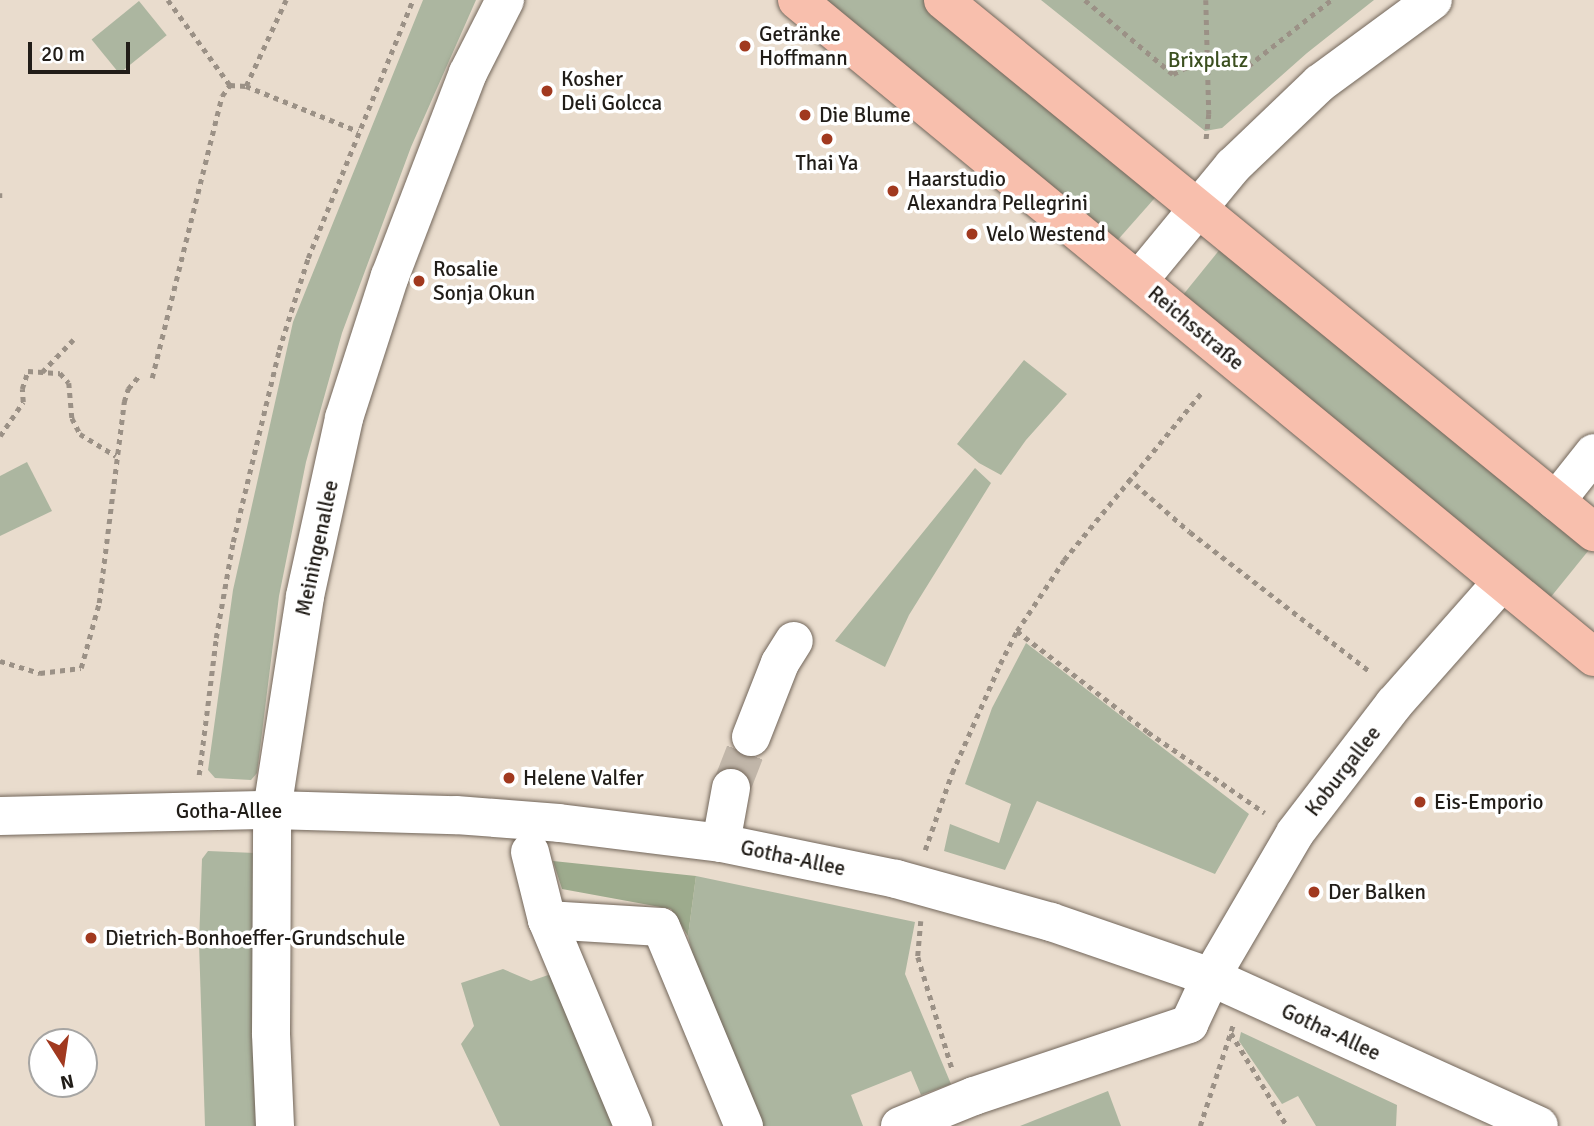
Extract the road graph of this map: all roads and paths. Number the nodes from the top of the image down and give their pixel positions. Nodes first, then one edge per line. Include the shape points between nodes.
1 (168, 0) edge
2 (286, 0) edge
3 (413, 0) edge
4 (505, 0) edge
5 (797, 0) edge
6 (943, 0) edge
7 (1085, 0) edge
8 (1206, 0) edge
9 (1331, 0) edge
10 (1433, 0) edge
11 (1209, 55) junction
12 (230, 85) junction
13 (246, 86) junction
14 (358, 131) junction
15 (1205, 149) dead end
16 (0, 193) edge
17 (0, 198) edge
18 (1198, 211) junction
19 (1139, 280) junction
20 (73, 340) dead end
21 (42, 372) junction
22 (139, 376) dead end
23 (152, 378) dead end
24 (1202, 392) dead end
25 (0, 436) edge
26 (1594, 453) edge
27 (116, 456) junction
28 (1128, 478) junction
29 (1556, 501) junction
30 (1594, 532) edge
31 (1501, 583) junction
32 (1017, 631) junction
33 (794, 641) dead end
34 (1594, 657) edge
35 (0, 661) edge
36 (1369, 671) dead end
37 (751, 737) tunnel mouth
38 (198, 786) dead end
39 (731, 788) tunnel mouth
40 (272, 810) junction
41 (0, 816) edge
42 (1295, 834) junction
43 (721, 843) junction
44 (530, 852) dead end
45 (923, 854) dead end
46 (921, 917) dead end
47 (547, 920) junction
48 (1211, 977) junction
49 (1234, 1021) dead end
50 (1230, 1032) junction
51 (962, 1101) junction
52 (275, 1126) edge
53 (633, 1126) edge
54 (744, 1126) edge
55 (900, 1126) edge
56 (1200, 1126) edge
57 (1287, 1126) edge
58 (1539, 1126) edge

1 - 12 path
2 - 13 path
3 - 14 path
4 - 40 street, Meiningenallee via 468,73 390,276 344,418 306,596
5 - 19 main road, Reichsstraße
6 - 18 main road
7 - 11 path via 1173,74
8 - 11 path
9 - 11 path via 1248,66
10 - 18 street via 1320,83 1233,166
11 - 15 path
12 - 13 path
12 - 23 path via 222,96
13 - 14 path
14 - 38 path via 308,258 279,350 233,542
16 - 17 path
18 - 19 street
18 - 29 main road
19 - 31 main road, Reichsstraße
20 - 21 path
21 - 25 path via 28,371 23,402
21 - 27 path via 60,373 69,383 72,418 80,434
22 - 27 path via 124,402
24 - 28 path
26 - 29 street
27 - 35 path via 99,603 81,668 40,673
28 - 32 path via 1064,560
28 - 36 path via 1189,532
29 - 30 main road
31 - 34 main road, Reichsstraße
31 - 42 street, Koburgallee via 1394,704
32 - 42 path via 1148,732
32 - 45 path via 952,773
33 - 37 street via 780,663
39 - 43 street
40 - 41 street, Gotha-Allee
40 - 43 street, Gotha-Allee via 559,822
40 - 52 street, Meiningenallee
42 - 48 street, Koburgallee
43 - 48 street, Gotha-Allee via 922,886 1051,922
44 - 47 street
46 - 51 path via 918,957
47 - 53 street
47 - 54 street via 661,927
48 - 51 street, Koburgallee via 1189,1024
48 - 58 street, Gotha-Allee
49 - 50 path
50 - 56 path
50 - 57 path
51 - 55 street, Koburgallee

